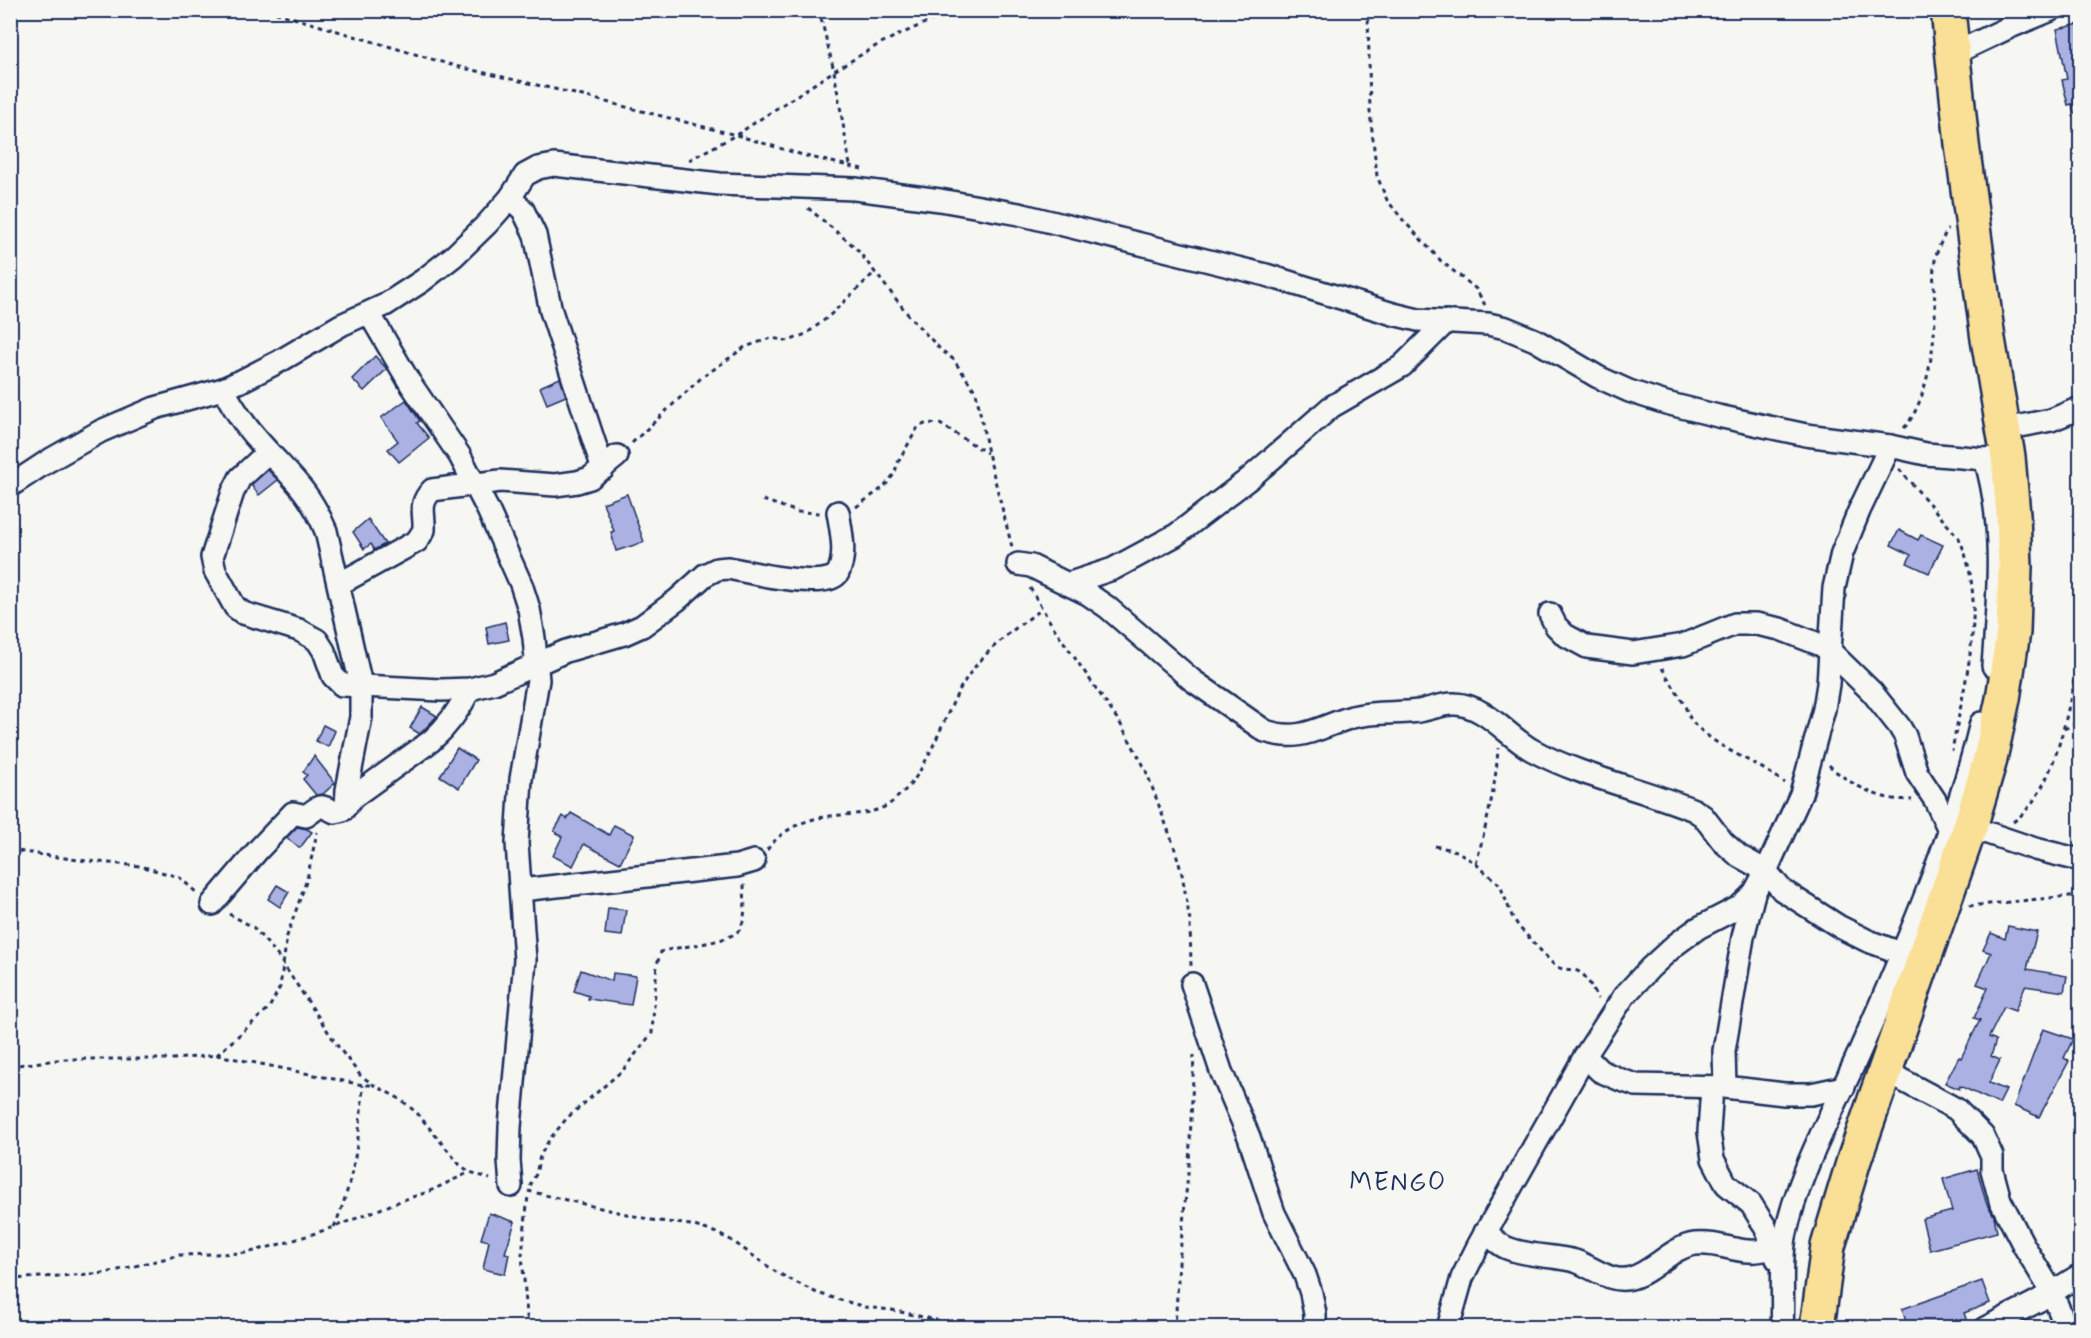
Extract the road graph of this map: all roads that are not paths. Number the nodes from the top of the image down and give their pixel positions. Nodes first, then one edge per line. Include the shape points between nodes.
1 (1948, 10) edge
2 (2051, 10) edge
3 (1953, 54) junction
4 (510, 198) junction
5 (369, 313) junction
6 (1447, 321) junction
7 (223, 389) junction
8 (2080, 408) edge
9 (1999, 448) junction
10 (1887, 450) junction
11 (268, 452) junction
12 (475, 484) junction
13 (10, 486) edge
14 (838, 512) road end
15 (1018, 564) road end
16 (339, 584) junction
17 (1066, 584) junction
18 (1550, 614) dead end
19 (1831, 651) junction
20 (537, 663) junction
21 (361, 685) junction
22 (470, 689) junction
23 (346, 806) junction
24 (1972, 831) junction
25 (2080, 860) edge
26 (749, 862) road end
27 (1766, 872) junction
28 (521, 890) junction
29 (1754, 893) junction
30 (212, 904) road end
31 (1901, 953) junction
32 (1192, 984) road end
33 (1586, 1056) junction
34 (1885, 1071) junction
35 (1718, 1087) junction
36 (1844, 1087) junction
37 (520, 1188) road end
38 (1485, 1232) junction
39 (1772, 1248) junction
40 (1782, 1273) junction
41 (2080, 1275) edge
42 (2052, 1292) junction
43 (1315, 1328) edge
44 (1448, 1328) edge
45 (1782, 1328) edge
46 (1817, 1328) edge
47 (1985, 1328) edge
48 (2066, 1328) edge

1 - 3 highway
2 - 3 street
3 - 9 highway
4 - 5 street via 454,256
4 - 6 street via 525,175 554,165 686,181 866,190 1019,214 1266,275 1393,314
4 - 12 street via 523,210 535,236 551,311 610,463 590,478 555,484
5 - 7 street
5 - 12 street
6 - 10 street via 1488,324 1521,333 1598,377 1666,403
6 - 17 street via 1402,366 1331,407 1250,478 1176,535 1113,569
7 - 11 street via 240,418
7 - 13 street via 119,422
8 - 9 street
9 - 10 street via 1926,454
9 - 24 highway via 2014,546 2013,632 2003,699
10 - 19 street via 1842,553 1834,588
11 - 16 street via 306,491 319,513
11 - 21 street via 240,478 233,492 213,557 215,571 235,607 310,636 321,645 338,682
12 - 16 street via 432,490 424,499 424,530 417,541
12 - 20 street via 521,584
14 - 20 street via 841,561 837,574 829,580 797,580 717,569 642,626
15 - 17 street via 1031,566
16 - 21 street
17 - 27 street via 1123,618 1166,659 1265,731 1294,737 1353,717 1467,705 1534,751 1694,810 1739,856
18 - 19 street via 1556,626 1587,647 1633,653 1653,651 1683,645 1735,624 1756,624 1788,632
19 - 24 street via 1899,726 1917,773 1935,800
19 - 27 street via 1828,684 1801,794
20 - 22 street via 494,683
20 - 28 street via 538,681 521,779 517,843
21 - 22 street
21 - 23 street via 361,717
22 - 23 street via 442,732
23 - 30 street via 339,812 319,806 306,816 296,812
24 - 25 street
24 - 31 street
24 - 34 highway
26 - 28 street
27 - 29 street
27 - 31 street via 1800,903 1868,941
28 - 37 street via 525,960 509,1160
29 - 33 street via 1739,907 1698,928 1643,975 1624,996
29 - 35 street
31 - 36 street
32 - 43 street via 1275,1213 1305,1275
33 - 35 street via 1600,1071 1636,1085
33 - 38 street
34 - 42 street via 1956,1109 1983,1136 1992,1156 2000,1200
34 - 46 highway via 1828,1246
35 - 36 street via 1802,1094
35 - 39 street via 1709,1132 1713,1159 1726,1184 1760,1216
36 - 40 street via 1797,1196 1785,1237
38 - 39 street via 1505,1248 1572,1261 1619,1280 1642,1274 1685,1246 1702,1244 1744,1252
38 - 44 street via 1462,1278
39 - 40 street
40 - 45 street
41 - 42 street
42 - 47 street
42 - 48 street

